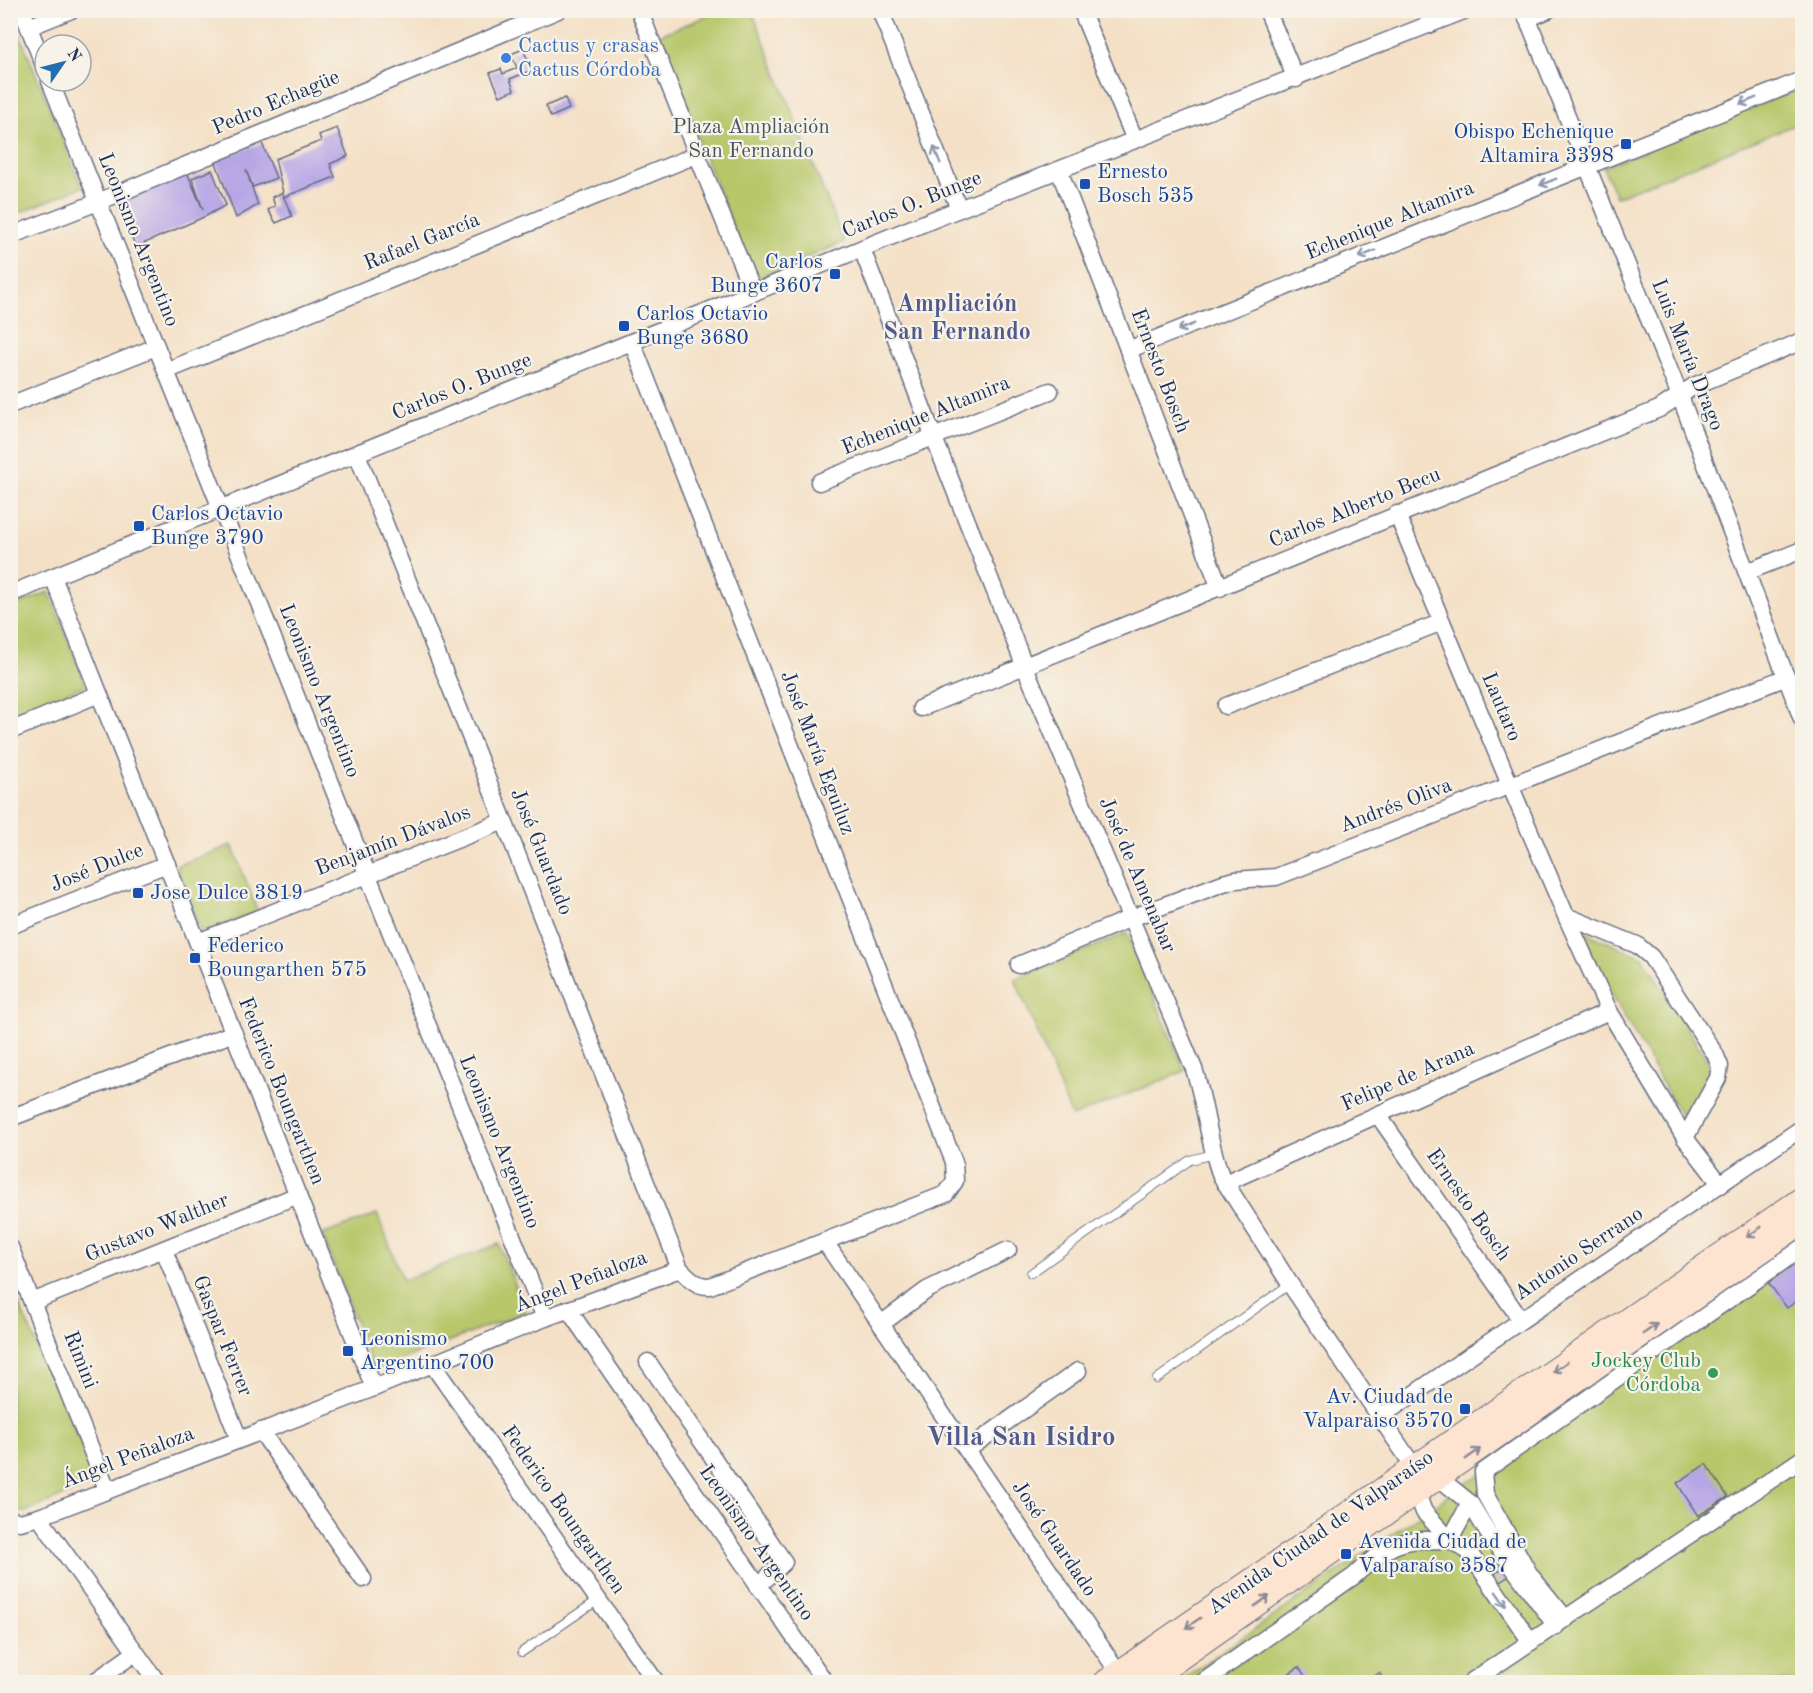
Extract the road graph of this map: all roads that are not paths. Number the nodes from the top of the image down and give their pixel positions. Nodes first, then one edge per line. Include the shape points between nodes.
1 (22, 10) edge
2 (71, 10) edge
3 (558, 10) edge
4 (639, 10) edge
5 (880, 10) edge
6 (1081, 10) edge
7 (1267, 10) edge
8 (1466, 10) edge
9 (1548, 10) edge
10 (1526, 15) edge
11 (29, 27) junction
12 (33, 37) edge
13 (1296, 79) junction
14 (1803, 80) edge
15 (55, 93) edge
16 (1135, 140) junction
17 (696, 155) junction
18 (1588, 166) junction
19 (1059, 170) junction
20 (98, 202) junction
21 (959, 209) junction
22 (10, 236) edge
23 (862, 249) junction
24 (753, 293) junction
25 (1803, 341) edge
26 (632, 342) junction
27 (156, 347) junction
28 (1128, 350) junction
29 (166, 371) junction
30 (1050, 391) dead end
31 (1680, 396) junction
32 (10, 405) edge
33 (934, 438) junction
34 (357, 454) junction
35 (819, 482) dead end
36 (221, 509) junction
37 (1397, 514) junction
38 (1803, 550) edge
39 (1747, 572) junction
40 (53, 577) junction
41 (1220, 588) junction
42 (10, 594) edge
43 (1442, 622) junction
44 (1024, 667) junction
45 (1787, 677) junction
46 (99, 694) junction
47 (1226, 706) dead end
48 (921, 708) dead end
49 (1803, 719) edge
50 (10, 731) edge
51 (1510, 785) junction
52 (504, 821) junction
53 (167, 864) junction
54 (368, 875) junction
55 (1566, 916) junction
56 (1131, 918) junction
57 (10, 927) edge
58 (198, 942) junction
59 (1019, 965) dead end
60 (1609, 1011) junction
61 (234, 1033) junction
62 (1378, 1115) junction
63 (10, 1118) edge
64 (1803, 1128) edge
65 (1685, 1138) junction
66 (1214, 1154) junction
67 (955, 1181) joint
68 (1225, 1183) junction
69 (1720, 1185) junction
70 (298, 1195) junction
71 (1803, 1199) edge
72 (1803, 1222) edge
73 (825, 1242) junction
74 (10, 1247) edge
75 (1803, 1248) edge
76 (164, 1250) junction
77 (1008, 1250) dead end
78 (680, 1269) junction
79 (1031, 1273) dead end
80 (1290, 1284) junction
81 (32, 1302) junction
82 (568, 1310) junction
83 (545, 1318) junction
84 (1521, 1320) junction
85 (881, 1324) junction
86 (648, 1362) dead end
87 (432, 1364) junction
88 (1078, 1371) dead end
89 (1156, 1379) dead end
90 (374, 1388) junction
91 (1380, 1417) junction
92 (261, 1431) junction
93 (239, 1439) junction
94 (967, 1450) junction
95 (1803, 1459) edge
96 (1424, 1481) junction
97 (107, 1489) junction
98 (1470, 1503) junction
99 (39, 1517) junction
100 (10, 1520) edge
101 (1490, 1536) junction
102 (1450, 1540) junction
103 (1468, 1551) junction
104 (363, 1579) dead end
105 (758, 1586) junction
106 (598, 1600) junction
107 (1561, 1623) junction
108 (1531, 1642) junction
109 (522, 1652) dead end
110 (135, 1653) junction
111 (1117, 1680) edge
112 (94, 1683) edge
113 (156, 1683) edge
114 (656, 1683) edge
115 (825, 1683) edge
116 (1145, 1683) edge
117 (1203, 1683) edge
118 (1471, 1683) edge

1 - 11 street
2 - 11 street
3 - 20 street, Pedro Echagüe
4 - 17 street
21 -> 5 street
6 - 16 street
7 - 13 street
8 - 13 street, Carlos O. Bunge
9 - 10 street
10 - 18 street, Luis María Drago
11 - 12 street
13 - 16 street, Carlos O. Bunge
14 -> 18 street, Echenique Altamira
15 - 20 street, Leonismo Argentino
16 - 19 street, Carlos O. Bunge
17 - 24 street
17 - 29 street, Rafael García
18 -> 28 street, Echenique Altamira
18 - 31 street, Luis María Drago
19 - 21 street, Carlos O. Bunge
19 - 28 street, Ernesto Bosch
20 - 22 street, Pedro Echagüe
20 - 27 street, Leonismo Argentino
21 - 23 street, Carlos O. Bunge
23 - 24 street, Carlos O. Bunge
23 - 33 street, José de Amenabar
24 - 26 street, Carlos O. Bunge
25 - 31 street, Carlos Alberto Becu via 1694,386
26 - 34 street, Carlos O. Bunge
26 - 67 street, José María Eguiluz via 954,1162
27 - 29 street, Leonismo Argentino
27 - 32 street
28 - 41 street, Ernesto Bosch
29 - 36 street, Leonismo Argentino
30 - 33 street, Echenique Altamira
31 - 37 street, Carlos Alberto Becu via 1659,409
31 - 39 street, Luis María Drago
33 - 35 street, Echenique Altamira
33 - 44 street, José de Amenabar
34 - 36 street, Carlos O. Bunge
34 - 52 street, José Guardado
36 - 40 street, Carlos O. Bunge
36 - 54 street, Leonismo Argentino
37 - 41 street, Carlos Alberto Becu
37 - 43 street, Lautaro
38 - 39 street
39 - 45 street, Luis María Drago
40 - 42 street, Carlos O. Bunge
40 - 46 street, Federico Boungarthen
41 - 44 street, Carlos Alberto Becu
43 - 47 street
43 - 51 street, Lautaro
44 - 48 street, Carlos Alberto Becu
44 - 56 street, José de Amenabar
45 - 49 street, Luis María Drago
45 - 51 street, Andrés Oliva
46 - 50 street
46 - 53 street, Federico Boungarthen
51 - 55 street, Lautaro
51 - 56 street, Andrés Oliva via 1276,877 1223,883
52 - 54 street, Benjamín Dávalos
52 - 78 street, José Guardado
53 - 57 street, José Dulce
53 - 58 street, Federico Boungarthen
54 - 58 street, Benjamín Dávalos
54 - 83 street, Leonismo Argentino
55 - 60 street, Lautaro
55 - 65 street via 1637,945 1651,957 1715,1054 1720,1066 1718,1078
56 - 59 street, Andrés Oliva
56 - 66 street, José de Amenabar via 1203,1095
58 - 61 street, Federico Boungarthen
60 - 62 street, Felipe de Arana
60 - 65 street, Lautaro
61 - 63 street
61 - 70 street, Federico Boungarthen
62 - 68 street, Felipe de Arana
62 - 84 street, Ernesto Bosch
64 - 69 street, Antonio Serrano
65 - 69 street, Lautaro
66 - 68 street, José de Amenabar
66 - 79 lane via 1190,1160
67 - 73 street, Ángel Peñaloza via 946,1194
68 - 80 street, José de Amenabar
69 - 84 street, Antonio Serrano
70 - 76 street, Gustavo Walther
70 - 90 street, Federico Boungarthen
71 -> 96 main road, Avenida Ciudad de Valparaíso
96 -> 72 main road, Avenida Ciudad de Valparaíso
73 - 78 street, Ángel Peñaloza via 710,1286 696,1284
73 - 85 street, José Guardado
74 - 81 street, Rimini
75 - 107 street via 1483,1472 1485,1494
76 - 81 street, Gustavo Walther
76 - 93 street, Gaspar Ferrer
77 - 85 street via 927,1290
78 - 82 street, Ángel Peñaloza
80 - 89 lane
80 - 91 street, José de Amenabar
81 - 97 street, Rimini
82 - 83 street, Ángel Peñaloza
82 - 105 street, Leonismo Argentino
83 - 87 street, Ángel Peñaloza
84 - 91 street, Antonio Serrano
85 - 94 street, José Guardado
86 - 105 street via 784,1562
87 - 90 street, Ángel Peñaloza
87 - 106 street, Federico Boungarthen
88 - 94 street
90 - 92 street, Ángel Peñaloza
91 - 96 street, José de Amenabar
92 - 93 street, Ángel Peñaloza
92 - 104 street
93 - 97 street, Ángel Peñaloza
94 - 111 street, José Guardado
95 - 107 street
96 - 98 street
96 - 102 street via 1424,1512
96 -> 111 main road, Avenida Ciudad de Valparaíso
116 -> 96 main road, Avenida Ciudad de Valparaíso
97 - 99 street, Ángel Peñaloza
98 - 101 street
98 - 102 street
99 - 100 street, Ángel Peñaloza via 20,1522
99 - 110 street
101 - 103 street
101 - 107 street
102 - 103 street
102 - 117 street via 1412,1540 1394,1545
103 -> 108 street
105 - 115 street, Leonismo Argentino
106 - 109 lane
106 - 114 street, Federico Boungarthen
107 - 108 street
108 - 118 street
110 - 112 street
110 - 113 street

